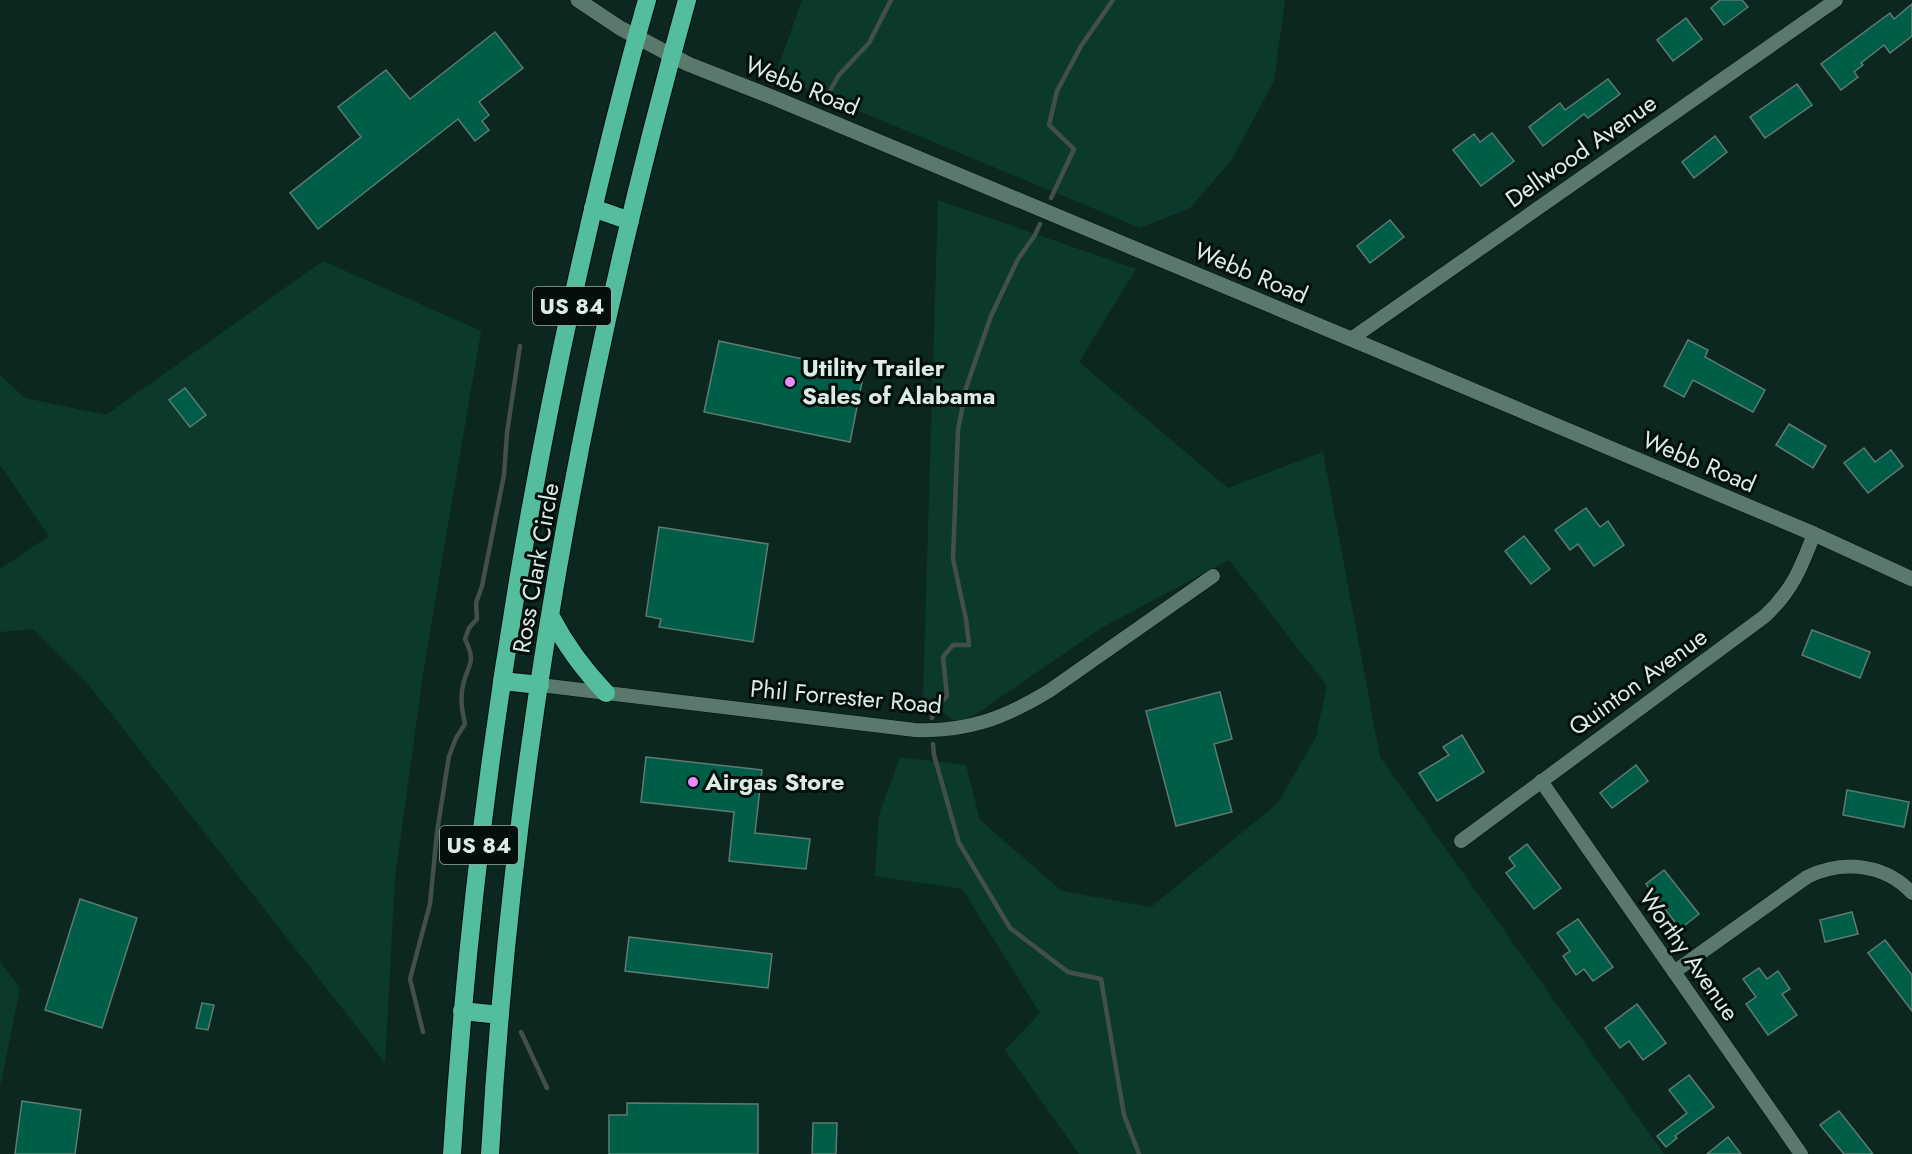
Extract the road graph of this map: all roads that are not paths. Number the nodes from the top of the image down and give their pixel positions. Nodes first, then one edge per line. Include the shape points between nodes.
1 (578, 0) edge
2 (647, 0) edge
3 (687, 0) edge
4 (1836, 0) edge
5 (637, 37) junction
6 (672, 56) junction
7 (593, 208) junction
8 (630, 221) junction
9 (1351, 339) junction
10 (1814, 534) junction
11 (1213, 576) dead end
12 (1912, 579) edge
13 (551, 617) junction
14 (502, 681) junction
15 (540, 685) junction
16 (606, 693) junction
17 (1541, 781) junction
18 (1461, 841) dead end
19 (1912, 893) edge
20 (1674, 972) junction
21 (462, 1011) junction
22 (500, 1015) junction
23 (452, 1154) edge
24 (490, 1154) edge
25 (1800, 1154) edge

1 - 5 street, Webb Road
2 - 5 highway, Ross Clark Circle / US 84
3 - 6 highway, Ross Clark Circle / US 84
4 - 9 street, Dellwood Avenue
5 - 6 street, Webb Road
5 - 7 highway, Ross Clark Circle / US 84
6 - 8 highway, Ross Clark Circle / US 84
6 - 9 street, Webb Road
7 - 8 highway
7 - 14 highway, Ross Clark Circle / US 84 via 538,469
8 - 13 highway, Ross Clark Circle / US 84 via 588,409
9 - 10 street, Webb Road
10 - 12 street, Webb Road
10 - 17 street, Quinton Avenue via 1796,579 1765,616
11 - 16 street, Phil Forrester Road via 1025,706 962,728 915,730
13 - 15 highway, Ross Clark Circle / US 84
13 - 16 highway via 564,643
14 - 15 highway
14 - 21 highway, Ross Clark Circle / US 84
15 - 16 street, Phil Forrester Road
15 - 22 highway, Ross Clark Circle / US 84
17 - 18 street, Quinton Avenue
17 - 20 street, Worthy Avenue
19 - 20 street via 1889,875 1866,867 1823,870 1806,877
20 - 25 street, Worthy Avenue
21 - 22 highway
21 - 23 highway, Ross Clark Circle / US 84
22 - 24 highway, Ross Clark Circle / US 84

